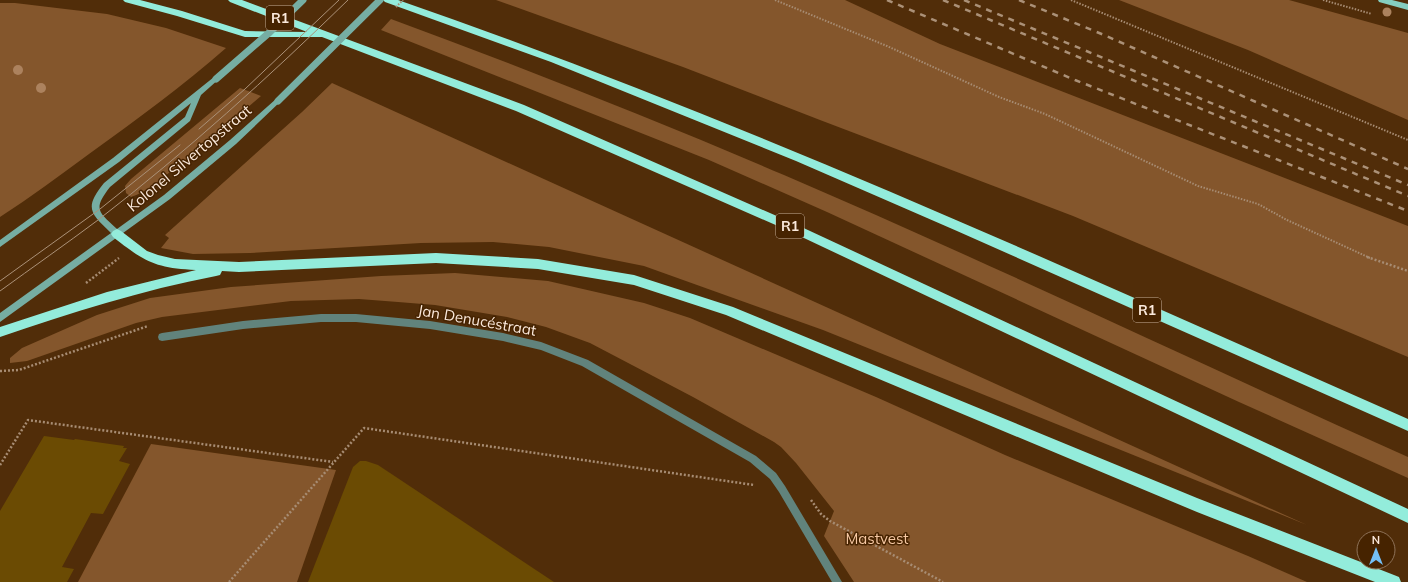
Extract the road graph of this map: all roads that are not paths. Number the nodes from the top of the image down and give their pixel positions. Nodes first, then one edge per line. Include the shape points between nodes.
1 (128, 0) edge
2 (233, 0) edge
3 (304, 0) edge
4 (380, 0) edge
5 (388, 0) edge
6 (1382, 0) edge
7 (1408, 7) edge
8 (328, 35) junction
9 (198, 94) junction
10 (116, 234) junction
11 (0, 244) edge
12 (238, 267) junction
13 (0, 318) edge
14 (0, 332) edge
15 (162, 337) dead end
16 (1408, 425) edge
17 (1408, 516) edge
18 (837, 582) edge
19 (1394, 582) edge

1 - 8 highway via 180,13 245,34
2 - 8 highway, R1
3 - 9 main road, bridge
4 - 10 main road, Kolonel Silvertopstraat, bridge via 233,142 168,197
5 - 16 highway, R1 via 586,71 703,117 886,194
6 - 7 main road
8 - 17 highway, R1 via 520,108 791,227
9 - 10 main road via 188,119 98,194 94,204 96,212
9 - 11 main road via 116,160
10 - 12 highway via 156,260 175,264
10 - 13 main road, Kolonel Silvertopstraat
12 - 14 highway via 123,291
12 - 19 highway via 436,258 538,264 634,280 729,311 1190,502
15 - 18 lane, Jan Denucéstraat via 250,324 356,318 464,329 541,346 585,363 747,455 773,476

